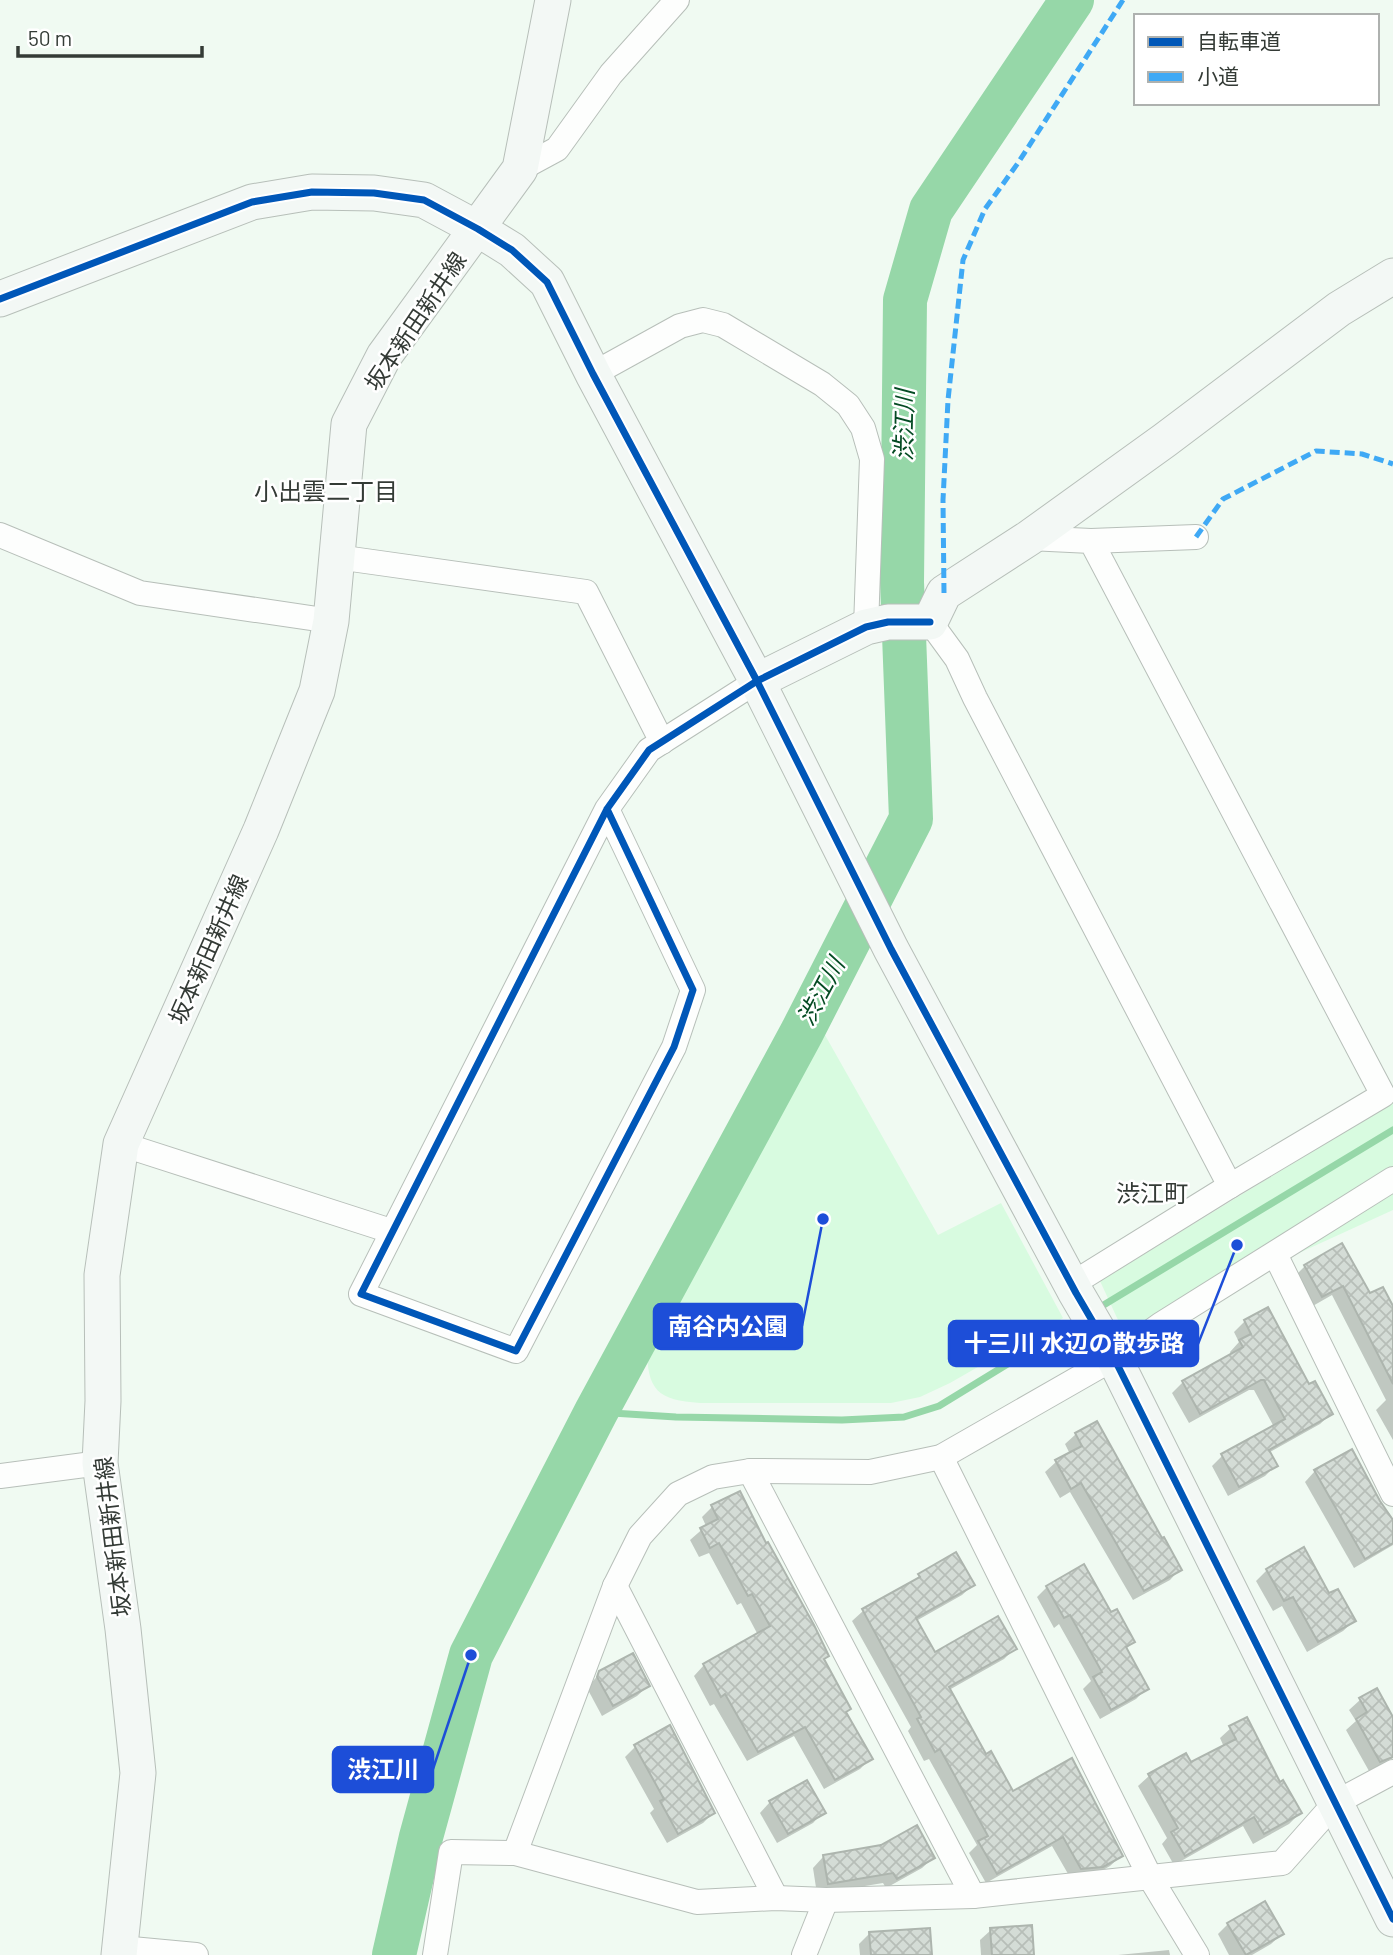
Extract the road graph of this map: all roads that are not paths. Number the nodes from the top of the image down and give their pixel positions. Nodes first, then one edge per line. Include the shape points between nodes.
1 (553, 0) edge
2 (677, 0) edge
3 (520, 169) junction
4 (478, 229) junction
5 (1393, 276) edge
6 (0, 299) edge
7 (593, 374) junction
8 (0, 535) edge
9 (1196, 537) dead end
10 (1029, 538) junction
11 (1091, 541) junction
12 (337, 557) junction
13 (331, 621) junction
14 (930, 622) junction
15 (877, 624) junction
16 (757, 681) junction
17 (662, 742) junction
18 (607, 809) junction
19 (121, 1144) junction
20 (1393, 1180) edge
21 (1230, 1186) junction
22 (391, 1231) junction
23 (1275, 1254) junction
24 (1074, 1289) junction
25 (1109, 1349) junction
26 (941, 1457) junction
27 (100, 1463) junction
28 (750, 1471) junction
29 (0, 1476) edge
30 (1393, 1494) edge
31 (615, 1586) junction
32 (1393, 1772) edge
33 (1335, 1803) junction
34 (515, 1853) junction
35 (1152, 1879) junction
36 (973, 1896) junction
37 (776, 1898) junction
38 (826, 1900) junction
39 (1393, 1919) edge
40 (120, 1952) edge
41 (196, 1955) edge
42 (435, 1955) edge
43 (804, 1955) edge
44 (1198, 1955) edge

1 - 3 street, 坂本新田新井線
2 - 3 street via 611,74 557,149
3 - 4 street, 坂本新田新井線
4 - 6 street via 424,200 312,192 252,202
4 - 7 street via 512,250 547,282
4 - 12 street, 坂本新田新井線 via 384,356 349,424
5 - 10 street via 1339,309
7 - 15 street via 680,326 704,320 734,331 848,405 863,428 872,459
7 - 16 street
8 - 13 street via 141,593
9 - 11 street
10 - 11 street
10 - 14 street via 944,593
11 - 21 street via 1383,1095
12 - 13 street, 坂本新田新井線
12 - 17 street via 586,592
13 - 19 street, 坂本新田新井線 via 317,691 267,817
14 - 15 street
14 - 21 street via 957,659
15 - 16 street
16 - 17 street
16 - 24 street via 891,949
17 - 18 street via 649,750
18 - 22 street
18 - 22 street via 692,990 674,1047 516,1351 361,1294
19 - 22 street
19 - 27 street, 坂本新田新井線 via 102,1275
20 - 23 street
21 - 24 street
23 - 25 street via 1160,1325
23 - 30 street
24 - 25 street
25 - 26 street
25 - 33 street
26 - 28 street via 870,1472
26 - 35 street
27 - 29 street
27 - 40 street, 坂本新田新井線 via 138,1773
28 - 31 street via 713,1477 678,1494 640,1536
28 - 36 street
31 - 34 street
31 - 37 street
32 - 33 street
33 - 35 street via 1282,1863
33 - 39 street
34 - 37 street via 697,1902
34 - 42 street via 451,1852
35 - 36 street
35 - 44 street
36 - 38 street
37 - 38 street
38 - 43 street
40 - 41 street

